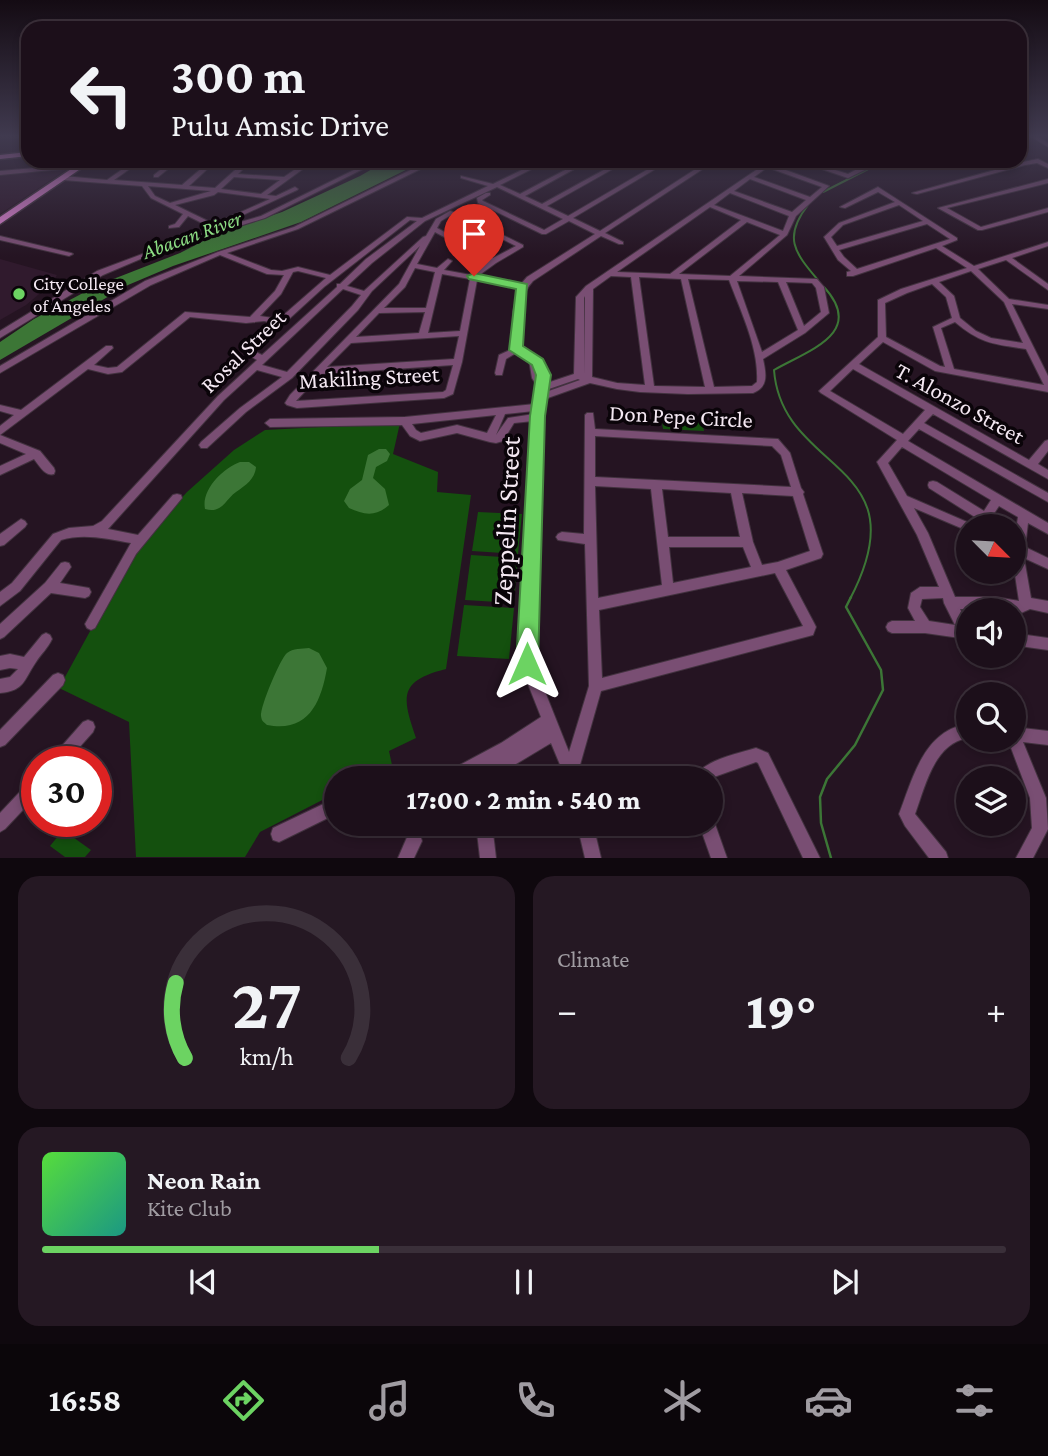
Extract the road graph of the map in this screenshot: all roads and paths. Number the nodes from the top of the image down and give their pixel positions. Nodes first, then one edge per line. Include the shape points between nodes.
1 (115, 177) edge
2 (195, 177) edge
3 (231, 177) edge
4 (260, 177) edge
5 (289, 177) edge
6 (344, 177) edge
7 (401, 177) edge
8 (463, 177) dead end
9 (516, 177) edge
10 (520, 177) edge
11 (556, 177) edge
12 (595, 177) edge
13 (639, 177) edge
14 (687, 177) edge
15 (749, 177) joint
16 (801, 177) edge
17 (972, 177) edge
18 (63, 178) joint
19 (286, 179) junction
20 (227, 181) junction
21 (1048, 181) edge
22 (106, 183) junction
23 (278, 184) junction
24 (145, 186) junction
25 (498, 187) junction
26 (183, 188) junction
27 (295, 189) dead end
28 (217, 190) junction
29 (729, 191) junction
30 (915, 192) dead end
31 (263, 195) junction
32 (520, 196) junction
33 (276, 198) junction
34 (809, 199) junction
35 (899, 203) junction
36 (169, 205) junction
37 (709, 205) junction
38 (543, 206) junction
39 (843, 207) dead end
40 (1048, 210) edge
41 (187, 213) junction
42 (437, 215) junction
43 (793, 215) junction
44 (569, 218) junction
45 (423, 219) junction
46 (745, 220) junction
47 (0, 221) edge
48 (929, 221) junction
49 (171, 227) dead end
50 (434, 229) junction
51 (598, 234) junction
52 (785, 234) junction
53 (0, 239) edge
54 (621, 243) dead end
55 (937, 246) junction
56 (1046, 247) edge
57 (349, 249) dead end
58 (835, 249) junction
59 (220, 253) junction
60 (362, 253) junction
61 (69, 254) dead end
62 (1006, 257) junction
63 (447, 261) dead end
64 (494, 261) junction
65 (414, 265) junction
66 (972, 268) junction
67 (439, 270) junction
68 (290, 271) junction
69 (610, 274) junction
70 (474, 276) junction
71 (635, 276) junction
72 (331, 277) junction
73 (671, 277) junction
74 (684, 277) junction
75 (732, 278) junction
76 (781, 280) junction
77 (934, 282) junction
78 (340, 286) junction
79 (523, 287) junction
80 (589, 288) junction
81 (1048, 288) edge
82 (366, 294) junction
83 (1007, 301) junction
84 (1048, 307) edge
85 (428, 310) junction
86 (377, 311) junction
87 (253, 319) junction
88 (956, 319) junction
89 (281, 322) junction
90 (802, 331) junction
91 (464, 333) junction
92 (0, 335) edge
93 (423, 335) junction
94 (882, 338) junction
95 (349, 340) junction
96 (1030, 347) junction
97 (109, 348) dead end
98 (516, 350) junction
99 (758, 358) junction
100 (458, 362) junction
101 (259, 363) junction
102 (853, 365) junction
103 (87, 366) junction
104 (0, 370) edge
105 (320, 371) junction
106 (951, 372) junction
107 (499, 373) dead end
108 (289, 376) junction
109 (579, 376) junction
110 (589, 380) junction
111 (568, 383) junction
112 (650, 387) junction
113 (1048, 387) edge
114 (710, 390) junction
115 (540, 399) junction
116 (0, 408) edge
117 (932, 409) junction
118 (502, 411) junction
119 (23, 414) junction
120 (590, 415) dead end
121 (405, 421) junction
122 (270, 423) dead end
123 (918, 424) junction
124 (0, 431) edge
125 (590, 432) junction
126 (490, 438) junction
127 (0, 439) edge
128 (902, 440) junction
129 (1048, 444) edge
130 (204, 445) dead end
131 (36, 454) junction
132 (1031, 465) junction
133 (0, 471) edge
134 (50, 471) dead end
135 (1048, 475) edge
136 (590, 481) junction
137 (656, 484) junction
138 (933, 485) dead end
139 (736, 489) junction
140 (799, 492) junction
141 (177, 498) dead end
142 (1048, 498) edge
143 (903, 499) junction
144 (997, 500) junction
145 (971, 514) edge
146 (987, 514) edge
147 (1021, 514) edge
148 (1026, 517) edge
149 (956, 521) edge
150 (21, 524) dead end
151 (1048, 529) edge
152 (97, 532) junction
153 (562, 537) dead end
154 (590, 539) junction
155 (139, 540) junction
156 (0, 541) edge
157 (663, 542) junction
158 (747, 542) junction
159 (1026, 553) edge
160 (1048, 564) edge
161 (65, 567) dead end
162 (778, 567) junction
163 (758, 570) junction
164 (49, 587) junction
165 (668, 590) junction
166 (85, 592) dead end
167 (948, 597) junction
168 (958, 598) edge
169 (0, 600) edge
170 (594, 605) junction
171 (1026, 605) edge
172 (1048, 607) edge
173 (956, 613) edge
174 (91, 624) dead end
175 (892, 627) dead end
176 (925, 627) junction
177 (956, 632) edge
178 (0, 633) edge
179 (46, 639) dead end
180 (1026, 641) edge
181 (1048, 644) edge
182 (0, 663) edge
183 (27, 664) junction
184 (58, 680) dead end
185 (0, 685) edge
186 (596, 685) junction
187 (88, 727) dead end
188 (552, 727) junction
189 (956, 733) edge
190 (1026, 735) edge
191 (1048, 738) edge
192 (0, 740) edge
193 (71, 746) edge
194 (1020, 752) edge
195 (472, 766) edge
196 (495, 766) edge
197 (568, 766) edge
198 (574, 766) edge
199 (723, 766) edge
200 (21, 802) edge
201 (324, 812) edge
202 (0, 824) edge
203 (279, 834) dead end
204 (485, 836) edge
205 (588, 836) edge
206 (711, 836) edge
207 (414, 841) dead end
208 (406, 858) edge
209 (488, 858) edge
210 (593, 858) edge
211 (719, 858) edge
212 (812, 858) edge
213 (940, 858) edge
214 (1024, 858) edge

1 - 22 street
2 - 26 street
3 - 20 street
4 - 19 street
5 - 19 street
6 - 92 street via 263,217 100,273
7 - 59 street via 287,232
8 - 25 street
9 - 25 street, Rosal Street
10 - 25 street
11 - 32 street
12 - 38 street
13 - 44 street
14 - 51 street
15 - 29 street
15 - 34 street
16 - 34 street via 826,186
17 - 30 street
18 - 22 street
18 - 47 main road
19 - 23 street
20 - 23 street
20 - 28 street
21 - 40 street via 941,208 979,229
22 - 24 street
23 - 31 street
24 - 26 street
24 - 36 street via 153,197
25 - 32 street
25 - 42 street, Rosal Street
25 - 44 street via 479,199 544,233
26 - 28 street
27 - 33 street
28 - 31 street
28 - 36 street
29 - 37 street
29 - 43 street
31 - 33 street
32 - 38 street
33 - 41 street via 213,228
34 - 43 street
35 - 39 street via 878,190
35 - 48 street
35 - 58 street via 841,225 827,237
36 - 41 street
37 - 46 street
37 - 69 street
38 - 44 street
41 - 49 street
42 - 45 street, Rosal Street
42 - 82 street via 423,241
43 - 52 street
44 - 51 street
45 - 60 street via 409,218
45 - 78 street, Rosal Street
46 - 52 street
46 - 73 street
48 - 55 street via 955,239
48 - 58 street
50 - 64 street
50 - 64 street via 440,218 458,215 521,246
50 - 65 street, Makiling Street
51 - 54 street
51 - 79 street
52 - 75 street
53 - 61 street
55 - 58 street via 853,273
55 - 66 street
56 - 62 street
57 - 60 street
59 - 68 street via 270,272
59 - 104 street via 138,288
60 - 72 street
62 - 66 street
62 - 81 street
63 - 67 street
64 - 70 street
65 - 67 street
65 - 86 street, Makiling Street
66 - 77 street
66 - 83 street
67 - 70 street
67 - 85 street
68 - 72 street via 304,269
68 - 87 street
69 - 71 street
69 - 80 street
70 - 79 street
70 - 91 street, Makiling Street
71 - 73 street
71 - 112 street
72 - 89 street
73 - 74 street
74 - 75 street
74 - 114 street
75 - 76 street
75 - 99 street
76 - 90 street
76 - 90 street via 814,281 820,287 825,313
77 - 88 street via 950,296
77 - 94 street via 881,302
78 - 82 street
78 - 101 street, Rosal Street
79 - 98 street
80 - 109 street via 580,298
80 - 110 street
82 - 108 street
83 - 84 street
83 - 96 street
85 - 86 street
85 - 93 street
86 - 95 street, Makiling Street
87 - 89 street
87 - 103 street via 188,314 119,370
88 - 96 street via 979,337
88 - 106 street via 937,327
89 - 101 street via 248,352
90 - 99 street
91 - 93 street
91 - 100 street, Makiling Street
93 - 95 street
94 - 102 street
94 - 106 street
95 - 105 street, Makiling Street
96 - 113 street
97 - 103 street
98 - 107 street via 502,357
98 - 115 street via 533,359
99 - 114 street via 761,381 753,390
100 - 105 street
100 - 105 street, Makiling Street via 452,389 444,395 290,403
101 - 108 street
101 - 152 street, Rosal Street
102 - 117 street, T. Alonzo Street
102 - 128 street via 824,391
103 - 119 street
106 - 113 street
108 - 130 street
109 - 110 street
109 - 111 street
110 - 111 street
110 - 112 street
111 - 115 street
112 - 114 street
115 - 118 street
115 - 126 street via 511,420 500,438
115 - 188 street, Zeppelin Street via 527,664
116 - 119 street
117 - 123 street
117 - 132 street, T. Alonzo Street
118 - 121 street
118 - 126 street
119 - 124 street
120 - 125 street
121 - 122 street
121 - 126 street via 420,437 457,429
123 - 128 street
123 - 142 street
125 - 136 street
125 - 140 street, Don Pepe Circle via 775,442 785,453
127 - 131 street
128 - 143 street via 882,462
128 - 144 street
129 - 132 street
131 - 133 street
131 - 134 street
132 - 135 street, T. Alonzo Street
136 - 137 street
136 - 154 street
137 - 139 street
137 - 157 street
138 - 145 street
139 - 140 street
139 - 158 street
140 - 162 street, Don Pepe Circle via 817,554
141 - 155 street
143 - 149 street
143 - 167 street
144 - 146 street
144 - 147 street
148 - 151 street
150 - 156 street
152 - 155 street
152 - 169 street via 57,537
153 - 154 street
154 - 170 street
155 - 174 street
157 - 158 street
157 - 165 street
158 - 163 street
159 - 160 street
161 - 164 street
162 - 163 street
162 - 186 street via 809,631
163 - 165 street
164 - 166 street
164 - 178 street
165 - 170 street
167 - 168 street
167 - 173 street
167 - 176 street via 920,593 915,597 914,608
170 - 186 street
171 - 172 street
175 - 176 street
176 - 177 street
179 - 183 street
180 - 181 street
182 - 183 street
183 - 185 street via 16,681
184 - 192 street
186 - 198 street
187 - 193 street
188 - 195 street
188 - 196 street
188 - 197 street, Zeppelin Street
189 - 213 street via 929,756 908,817
190 - 191 street
194 - 214 street via 1038,798 1041,829
199 - 212 street via 756,755 763,758
200 - 202 street
201 - 203 street
204 - 209 street
205 - 210 street
206 - 211 street
207 - 208 street

